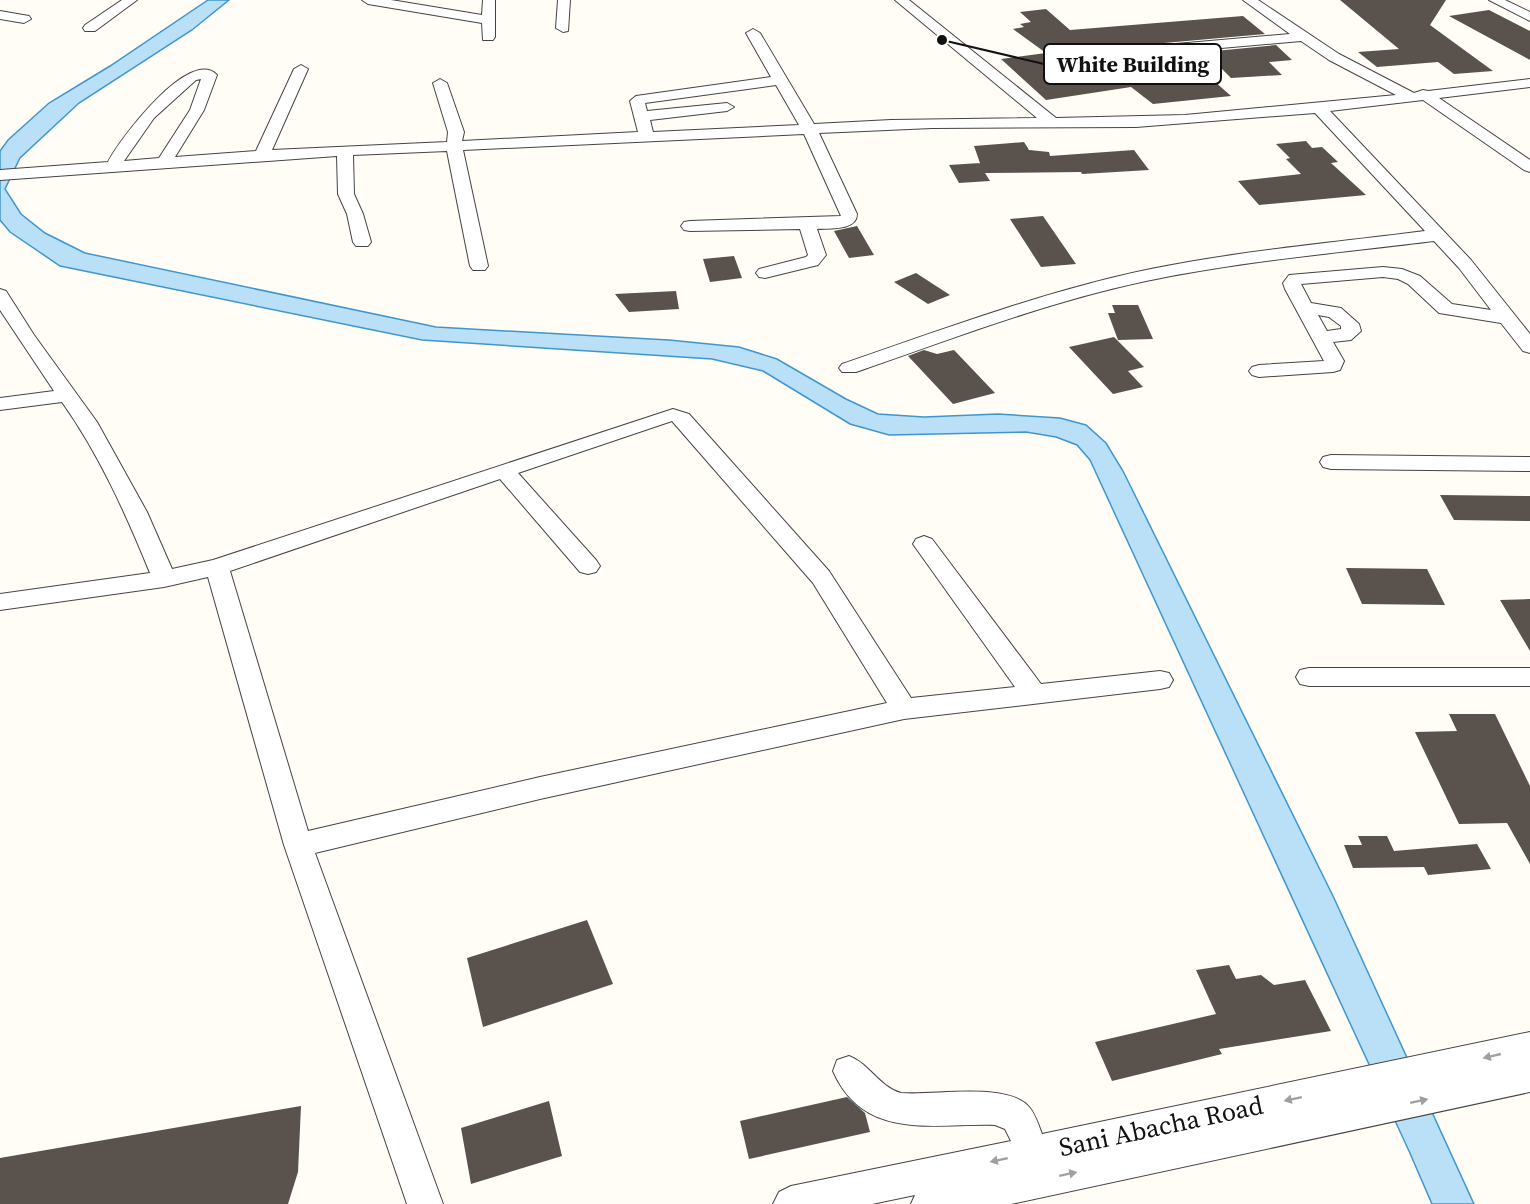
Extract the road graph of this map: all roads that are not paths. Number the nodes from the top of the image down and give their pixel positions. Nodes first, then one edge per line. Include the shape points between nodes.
1 (131, 0) edge
2 (368, 0) edge
3 (489, 0) edge
4 (564, 0) edge
5 (901, 0) edge
6 (1249, 0) edge
7 (1495, 0) edge
8 (0, 15) edge
9 (1530, 17) edge
10 (24, 19) dead end
11 (488, 20) junction
12 (90, 28) dead end
13 (564, 28) dead end
14 (753, 33) dead end
15 (488, 37) dead end
16 (1302, 37) junction
17 (1153, 50) dead end
18 (301, 69) dead end
19 (781, 80) junction
20 (440, 83) dead end
21 (1530, 83) edge
22 (720, 87) junction
23 (1416, 95) junction
24 (728, 107) junction
25 (1318, 107) junction
26 (640, 116) junction
27 (1051, 122) junction
28 (809, 129) junction
29 (737, 132) junction
30 (647, 136) junction
31 (454, 145) junction
32 (345, 152) junction
33 (262, 155) junction
34 (164, 162) junction
35 (113, 166) junction
36 (1530, 167) edge
37 (0, 175) edge
38 (807, 224) junction
39 (690, 226) dead end
40 (1438, 235) junction
41 (362, 242) dead end
42 (479, 266) dead end
43 (765, 273) dead end
44 (0, 295) edge
45 (1305, 308) junction
46 (1508, 318) junction
47 (8, 324) edge
48 (1321, 337) junction
49 (1530, 347) edge
50 (849, 368) dead end
51 (1259, 371) dead end
52 (68, 395) junction
53 (0, 404) edge
54 (1331, 462) dead end
55 (1530, 464) edge
56 (504, 471) junction
57 (924, 544) dead end
58 (588, 566) dead end
59 (217, 567) junction
60 (164, 579) junction
61 (0, 602) edge
62 (1309, 677) dead end
63 (1530, 677) edge
64 (1160, 680) dead end
65 (1034, 694) junction
66 (904, 709) junction
67 (298, 845) junction
68 (1530, 1047) edge
69 (849, 1071) dead end
70 (1464, 1077) junction
71 (1530, 1077) edge
72 (1357, 1100) junction
73 (1032, 1153) junction
74 (425, 1204) edge
75 (791, 1204) edge
76 (929, 1204) edge

1 - 12 street
2 - 11 street
3 - 11 street
4 - 13 street
5 - 27 street
6 - 16 street
7 - 9 street
8 - 10 street
11 - 15 street
14 - 19 street
16 - 17 street
16 - 23 street via 1334,57
18 - 33 street
19 - 22 street
19 - 28 street
20 - 31 street via 456,132
21 - 23 street
22 - 24 street
22 - 26 street via 641,99
23 - 25 street
23 - 36 street
24 - 26 street
24 - 29 street
25 - 27 street via 1137,122
25 - 40 street
26 - 30 street
27 - 28 street via 862,124
28 - 29 street
28 - 38 street via 849,219
29 - 30 street
30 - 31 street
31 - 32 street
31 - 42 street
32 - 33 street
32 - 41 street via 346,194
33 - 34 street
34 - 35 street
34 - 35 street via 197,110 210,75 192,76 149,116
35 - 37 street
38 - 39 street
38 - 43 street via 817,255 812,261
40 - 46 street
40 - 50 street via 1212,264 1144,277 1026,309
44 - 47 street
45 - 46 street via 1292,283 1295,279 1383,272 1414,280 1446,309
45 - 48 street
45 - 48 street via 1334,312 1350,324 1351,331 1344,336
46 - 49 street
47 - 52 street
48 - 51 street via 1333,366
52 - 53 street
52 - 60 street via 136,512
54 - 55 street
56 - 58 street
56 - 59 street
56 - 66 street via 660,418 682,418 821,577
57 - 65 street
59 - 60 street
59 - 67 street
60 - 61 street
62 - 63 street
64 - 65 street
65 - 66 street
66 - 67 street
67 - 74 street
68 -> 70 street, Sani Abacha Road
69 - 73 street via 872,1096 908,1112 1003,1109 1017,1117
70 - 71 street, Sani Abacha Road
70 - 72 street, Sani Abacha Road
72 -> 73 street, Sani Abacha Road
76 -> 72 street, Sani Abacha Road
73 -> 75 street, Sani Abacha Road

